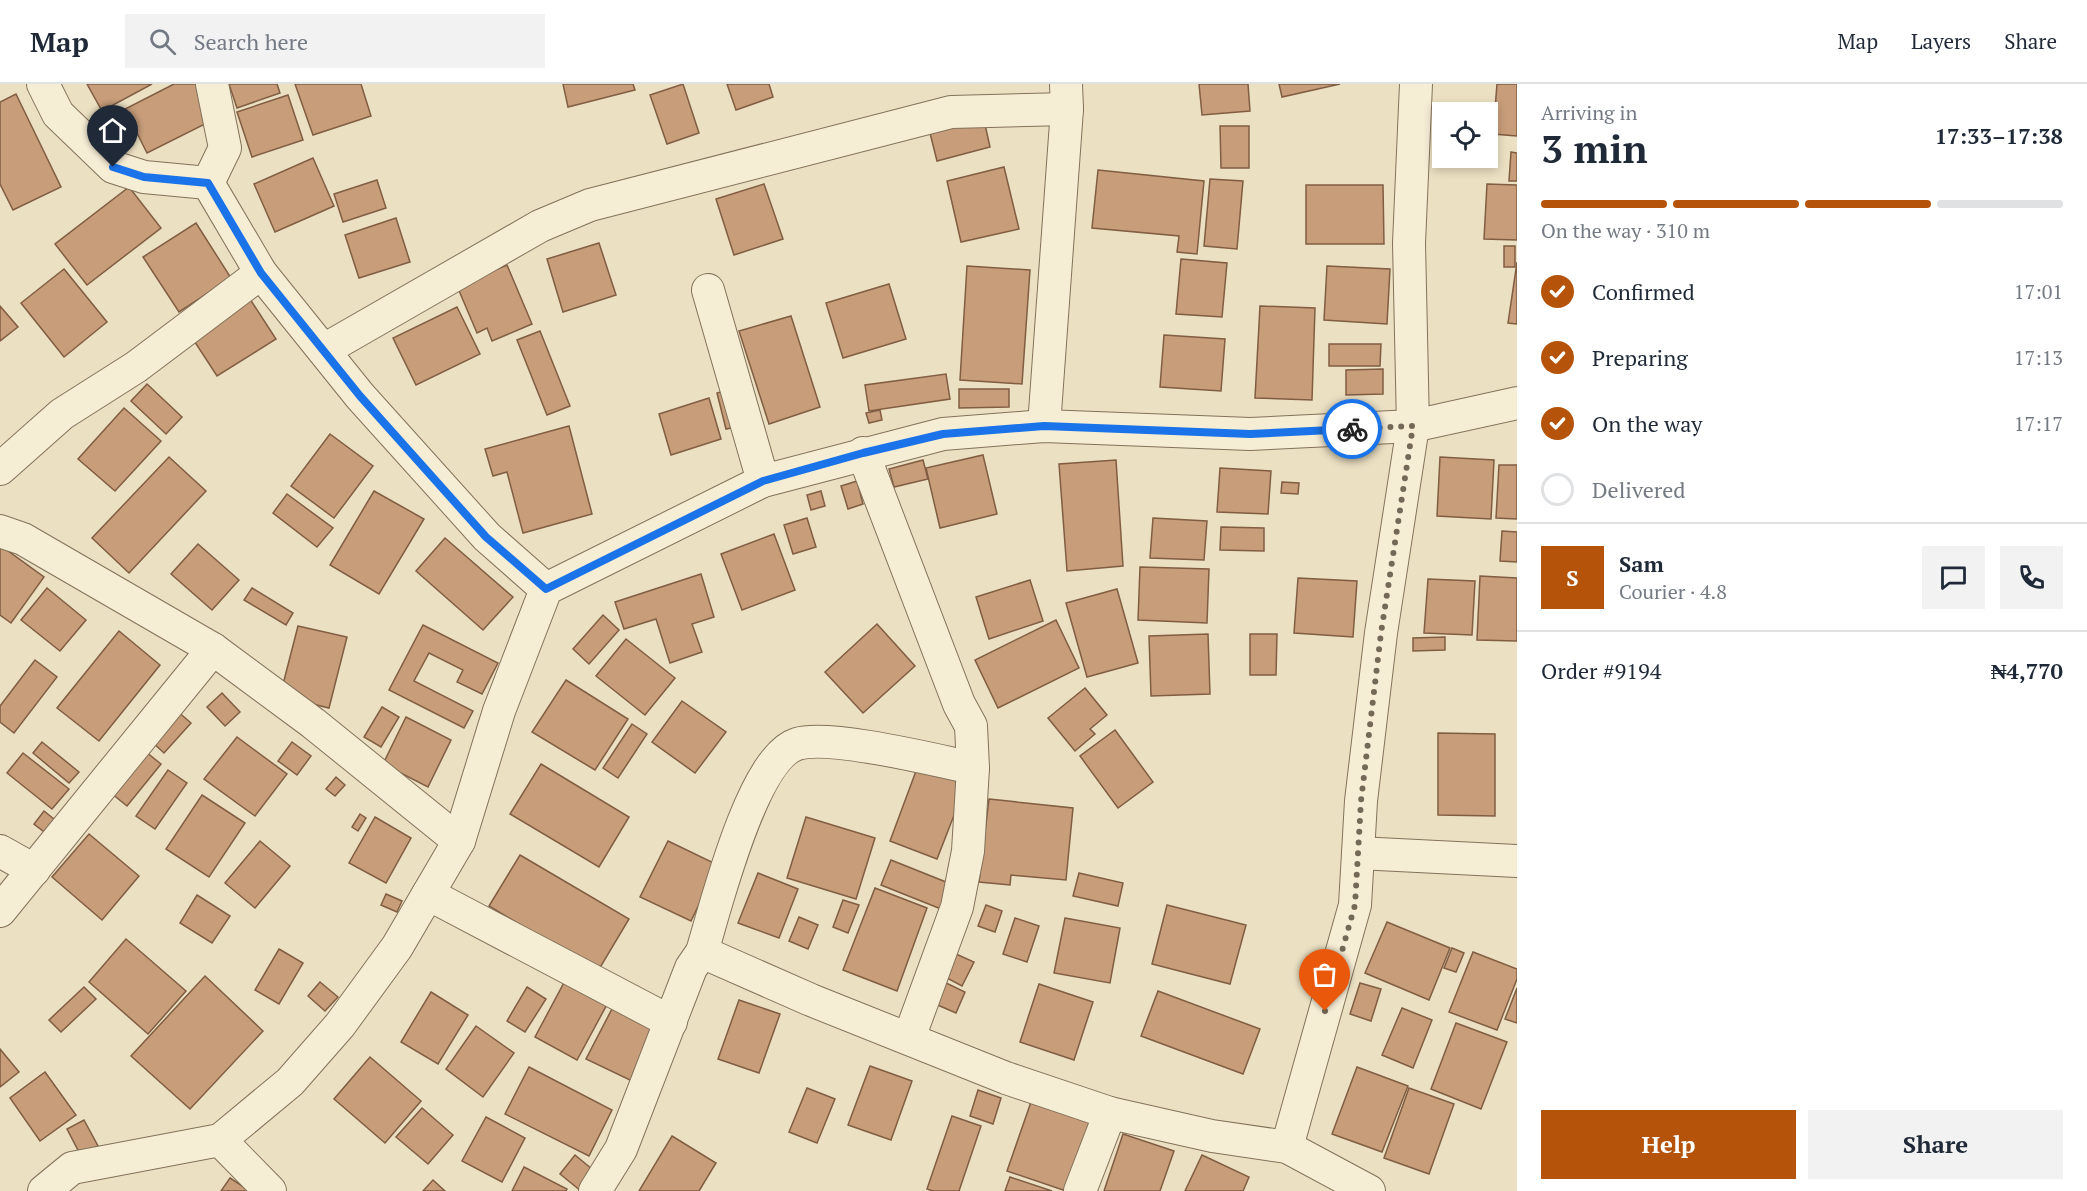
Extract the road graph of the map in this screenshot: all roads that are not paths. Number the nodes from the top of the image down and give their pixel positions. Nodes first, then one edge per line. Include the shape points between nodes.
1 (43, 84) edge
2 (212, 84) edge
3 (1416, 84) edge
4 (1066, 97) edge
5 (208, 183) junction
6 (261, 273) junction
7 (708, 290) dead end
8 (324, 351) junction
9 (1517, 403) edge
10 (1044, 426) junction
11 (1413, 426) junction
12 (863, 453) junction
13 (0, 469) edge
14 (763, 481) junction
15 (0, 531) edge
16 (546, 589) junction
17 (213, 650) junction
18 (972, 768) junction
19 (459, 841) junction
20 (0, 851) edge
21 (1358, 854) junction
22 (1517, 861) edge
23 (34, 870) junction
24 (428, 894) junction
25 (0, 911) edge
26 (702, 952) junction
27 (670, 1022) junction
28 (909, 1038) junction
29 (1110, 1113) junction
30 (220, 1140) junction
31 (1287, 1147) junction
32 (44, 1191) edge
33 (270, 1191) edge
34 (595, 1191) edge
35 (1080, 1191) edge
36 (1369, 1191) edge

1 - 5 street via 58,114 113,167 144,177
2 - 5 street via 225,148
3 - 11 street via 1409,243
4 - 8 street via 951,112 590,205 540,226
4 - 10 street
5 - 6 street
6 - 8 street
6 - 13 street via 136,366 62,414
7 - 14 street
8 - 16 street via 486,537
9 - 11 street
10 - 11 street via 1250,434
10 - 12 street via 943,434
11 - 21 street via 1381,633
12 - 14 street
12 - 18 street via 959,704 971,726
14 - 16 street
15 - 17 street via 23,539
16 - 19 street via 499,711
17 - 19 street via 313,723
17 - 23 street
18 - 26 street via 838,743 796,744 778,757 750,806
18 - 28 street via 968,851 957,907
19 - 24 street
20 - 23 street
21 - 22 street
21 - 31 street via 1355,905
23 - 25 street
24 - 27 street
24 - 30 street via 397,947 340,1025 290,1082
26 - 27 street via 691,968
26 - 28 street
27 - 34 street via 621,1149
28 - 29 street via 1006,1078
29 - 31 street via 1212,1136
29 - 35 street
30 - 32 street via 72,1168
30 - 33 street
31 - 36 street

